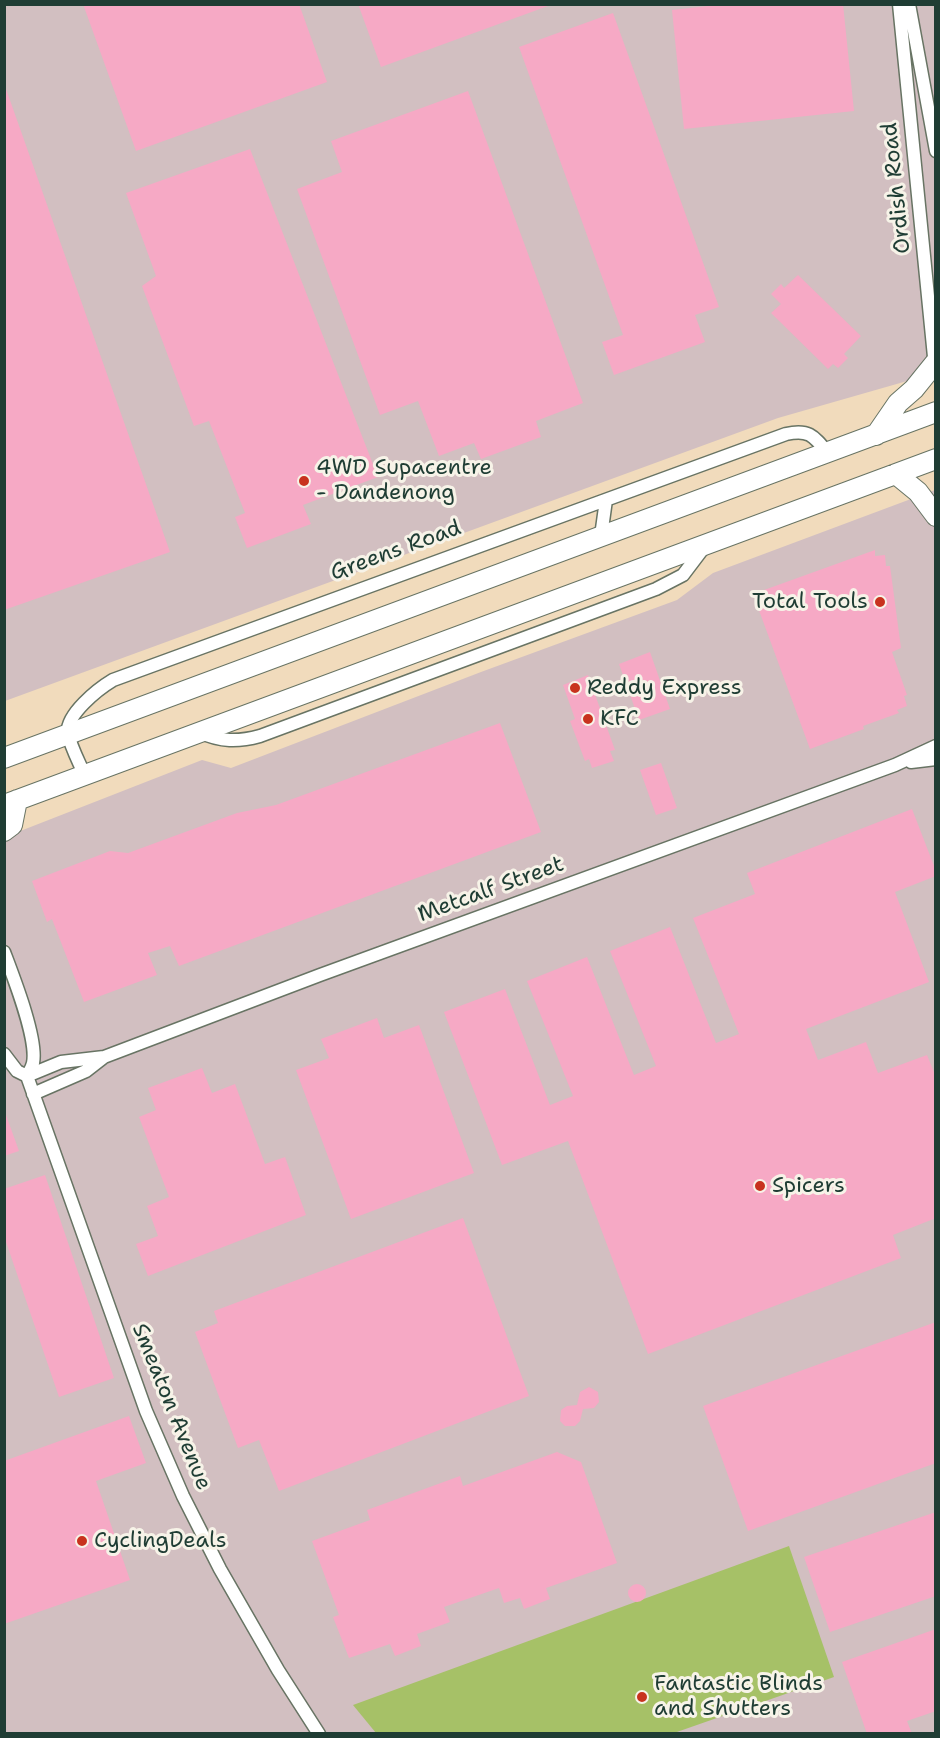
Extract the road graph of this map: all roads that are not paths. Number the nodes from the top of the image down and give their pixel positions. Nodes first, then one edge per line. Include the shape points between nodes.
1 (899, 4) edge
2 (909, 4) edge
3 (931, 101) edge
4 (909, 105) junction
5 (933, 122) edge
6 (912, 126) junction
7 (936, 151) edge
8 (935, 363) edge
9 (936, 368) edge
10 (936, 412) edge
11 (876, 435) junction
12 (827, 452) junction
13 (936, 459) edge
14 (896, 474) junction
15 (606, 500) junction
16 (936, 516) edge
17 (601, 536) junction
18 (68, 734) junction
19 (936, 746) edge
20 (4, 758) edge
21 (936, 759) edge
22 (895, 765) junction
23 (84, 774) junction
24 (11, 803) edge
25 (4, 831) edge
26 (4, 952) edge
27 (4, 1054) edge
28 (104, 1057) junction
29 (27, 1076) junction
30 (33, 1094) junction
31 (319, 1734) edge

1 - 4 street, Ordish Road
2 - 3 street, Ordish Road
3 - 4 street
3 - 5 street, Ordish Road
4 - 6 street, Ordish Road
5 - 6 street
5 - 7 street, Ordish Road
6 - 8 street, Ordish Road
8 - 9 street, Ordish Road
8 - 11 main road via 898,403
10 - 11 main road
11 - 12 main road
12 - 15 street, Greens Road via 814,436 805,432 786,434
12 - 17 main road
13 - 14 main road
14 - 16 main road via 918,492
14 - 23 main road
15 - 17 street
15 - 18 street, Greens Road via 113,680 100,688 71,720
17 - 18 main road
18 - 20 main road
18 - 23 street
19 - 22 street, Metcalf Street
21 - 22 street, Metcalf Street
22 - 28 street, Metcalf Street
23 - 24 main road
24 - 25 main road via 12,825
26 - 29 street, Smeaton Avenue via 30,1033 33,1065
27 - 29 street, Smeaton Avenue via 17,1071
28 - 29 street, Metcalf Street via 62,1062
28 - 30 street, Metcalf Street via 86,1071
29 - 30 street, Smeaton Avenue
30 - 31 street, Smeaton Avenue via 146,1411 183,1496 220,1569

